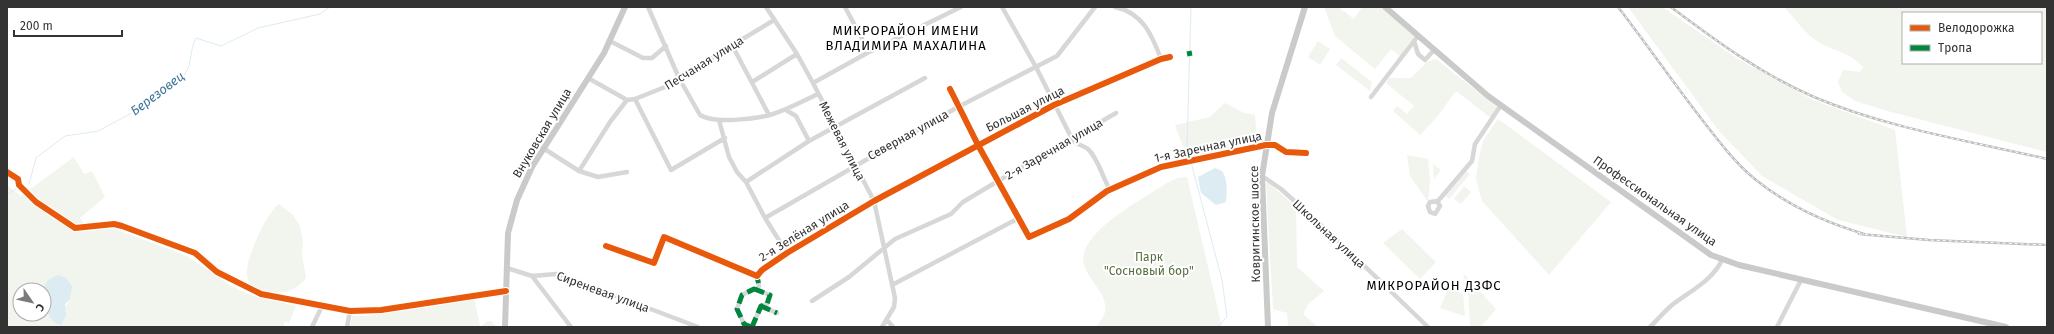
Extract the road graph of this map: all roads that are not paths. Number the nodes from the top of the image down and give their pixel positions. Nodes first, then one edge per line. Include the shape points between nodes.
1 (625, 7) edge
2 (648, 7) edge
3 (766, 7) edge
4 (845, 7) edge
5 (961, 7) edge
6 (1002, 7) edge
7 (1095, 7) edge
8 (1115, 7) edge
9 (1305, 7) edge
10 (1385, 7) edge
11 (774, 20) junction
12 (1416, 39) junction
13 (610, 42) junction
14 (732, 45) junction
15 (666, 46) junction
16 (1434, 50) junction
17 (869, 52) junction
18 (797, 54) junction
19 (1170, 57) dead end
20 (1161, 59) junction
21 (1036, 67) junction
22 (588, 78) junction
23 (679, 78) junction
24 (925, 78) dead end
25 (752, 82) junction
26 (813, 83) junction
27 (950, 89) dead end
28 (818, 94) junction
29 (1371, 97) dead end
30 (634, 99) junction
31 (627, 100) junction
32 (1054, 105) junction
33 (1501, 105) junction
34 (958, 107) junction
35 (786, 110) junction
36 (1116, 114) dead end
37 (769, 115) junction
38 (720, 120) junction
39 (835, 125) junction
40 (725, 138) junction
41 (1072, 139) junction
42 (809, 141) junction
43 (978, 145) junction
44 (1266, 145) junction
45 (543, 148) junction
46 (1306, 153) dead end
47 (855, 165) junction
48 (579, 170) junction
49 (7, 172) edge
50 (627, 172) dead end
51 (1262, 176) junction
52 (998, 181) junction
53 (746, 182) junction
54 (1107, 191) junction
55 (874, 201) junction
56 (1437, 201) dead end
57 (765, 218) junction
58 (1019, 218) junction
59 (606, 246) dead end
60 (884, 247) junction
61 (787, 253) junction
62 (1722, 260) junction
63 (507, 268) junction
64 (532, 276) junction
65 (757, 276) junction
66 (1801, 280) junction
67 (892, 285) junction
68 (757, 290) junction
69 (506, 291) junction
70 (812, 301) dead end
71 (322, 306) junction
72 (761, 306) junction
73 (350, 311) junction
74 (776, 313) dead end
75 (887, 320) junction
76 (312, 327) edge
77 (347, 327) edge
78 (505, 327) edge
79 (571, 327) edge
80 (698, 327) edge
81 (752, 327) edge
82 (882, 327) edge
83 (893, 327) edge
84 (1268, 327) edge
85 (1428, 327) edge
86 (1650, 327) edge
87 (1778, 327) edge
88 (2006, 327) edge

1 - 13 main road, Внуковская улица
2 - 15 street
3 - 11 street, Межевая улица
4 - 17 street
5 - 17 street
6 - 21 street
7 - 21 street, Северная улица via 1057,56
8 - 20 street via 1132,12 1146,25
9 - 44 main road, Ковригинское шоссе via 1272,114
10 - 12 main road, Профессиональная улица
11 - 14 street, Песчаная улица
11 - 18 street, Межевая улица
12 - 16 main road, Профессиональная улица
12 - 16 street via 1418,54 1425,60
12 - 29 street
13 - 15 street via 643,58 652,58
13 - 22 main road, Внуковская улица
14 - 23 street, Песчаная улица
14 - 25 street
15 - 23 street
16 - 33 main road, Профессиональная улица
17 - 26 street
18 - 25 street
18 - 26 street, Межевая улица
19 - 20 street, Большая улица
20 - 32 street, Большая улица
21 - 32 street
21 - 34 street, Северная улица
22 - 31 street
22 - 45 main road, Внуковская улица
23 - 30 street, Песчаная улица via 668,86
23 - 38 street via 700,115 709,120
24 - 39 street
25 - 37 street
26 - 28 street, Межевая улица
27 - 34 street
28 - 35 street
28 - 39 street, Межевая улица
30 - 31 street, Песчаная улица
30 - 40 street via 671,170
31 - 48 street
32 - 41 street
32 - 43 street, Большая улица
33 - 56 street via 1475,144 1472,161
33 - 62 main road, Профессиональная улица via 1702,250
34 - 43 street
34 - 47 street, Северная улица
35 - 37 street
35 - 42 street via 796,116
36 - 41 street, 2-я Заречная улица
37 - 38 street
38 - 40 street, 2-я Зелёная улица
39 - 42 street
39 - 47 street, Межевая улица
40 - 53 street, 2-я Зелёная улица via 729,157
41 - 52 street, 2-я Заречная улица
41 - 54 street via 1076,144 1088,149 1108,186
42 - 53 street
43 - 52 street
43 - 55 street, Большая улица
44 - 46 street, 1-я Заречная улица via 1275,145 1286,152
44 - 51 main road, Ковригинское шоссе
44 - 54 street, 1-я Заречная улица via 1161,166
45 - 48 street
45 - 63 main road, Внуковская улица via 524,182 512,214 508,233
47 - 55 street, Межевая улица
47 - 57 street, Северная улица
48 - 50 street via 598,176
49 - 71 street via 18,179 19,185 36,202 70,226 81,229 101,225 122,226 195,253 217,272 253,291
51 - 84 main road, Ковригинское шоссе
51 - 85 street, Школьная улица via 1281,189 1330,233
52 - 58 street
52 - 60 street, 2-я Заречная улица via 963,202 951,214 908,232
53 - 57 street, 2-я Зелёная улица
54 - 58 street, 1-я Заречная улица via 1069,219 1029,237
55 - 60 street, Межевая улица
55 - 61 street, 2-я Зелёная улица
57 - 61 street, 2-я Зелёная улица
58 - 67 street
59 - 65 street, 2-я Зелёная улица via 654,263 664,238
60 - 67 street, Межевая улица
60 - 70 street, 2-я Заречная улица via 849,277
61 - 65 street, 2-я Зелёная улица
62 - 66 main road, Профессиональная улица
62 - 86 street via 1718,268
63 - 64 street, Сиреневая улица
63 - 69 main road, Внуковская улица
64 - 79 street
64 - 80 street, Сиреневая улица via 556,274 570,278
65 - 68 street
66 - 87 street
66 - 88 main road, Профессиональная улица
67 - 75 street via 895,302
68 - 72 street via 770,295 766,304
68 - 81 street via 742,295 736,309 744,324
69 - 73 street via 382,310
69 - 78 main road, Внуковская улица
71 - 73 street
71 - 76 street
72 - 74 street
72 - 81 street
73 - 77 street
75 - 82 street
75 - 83 street

